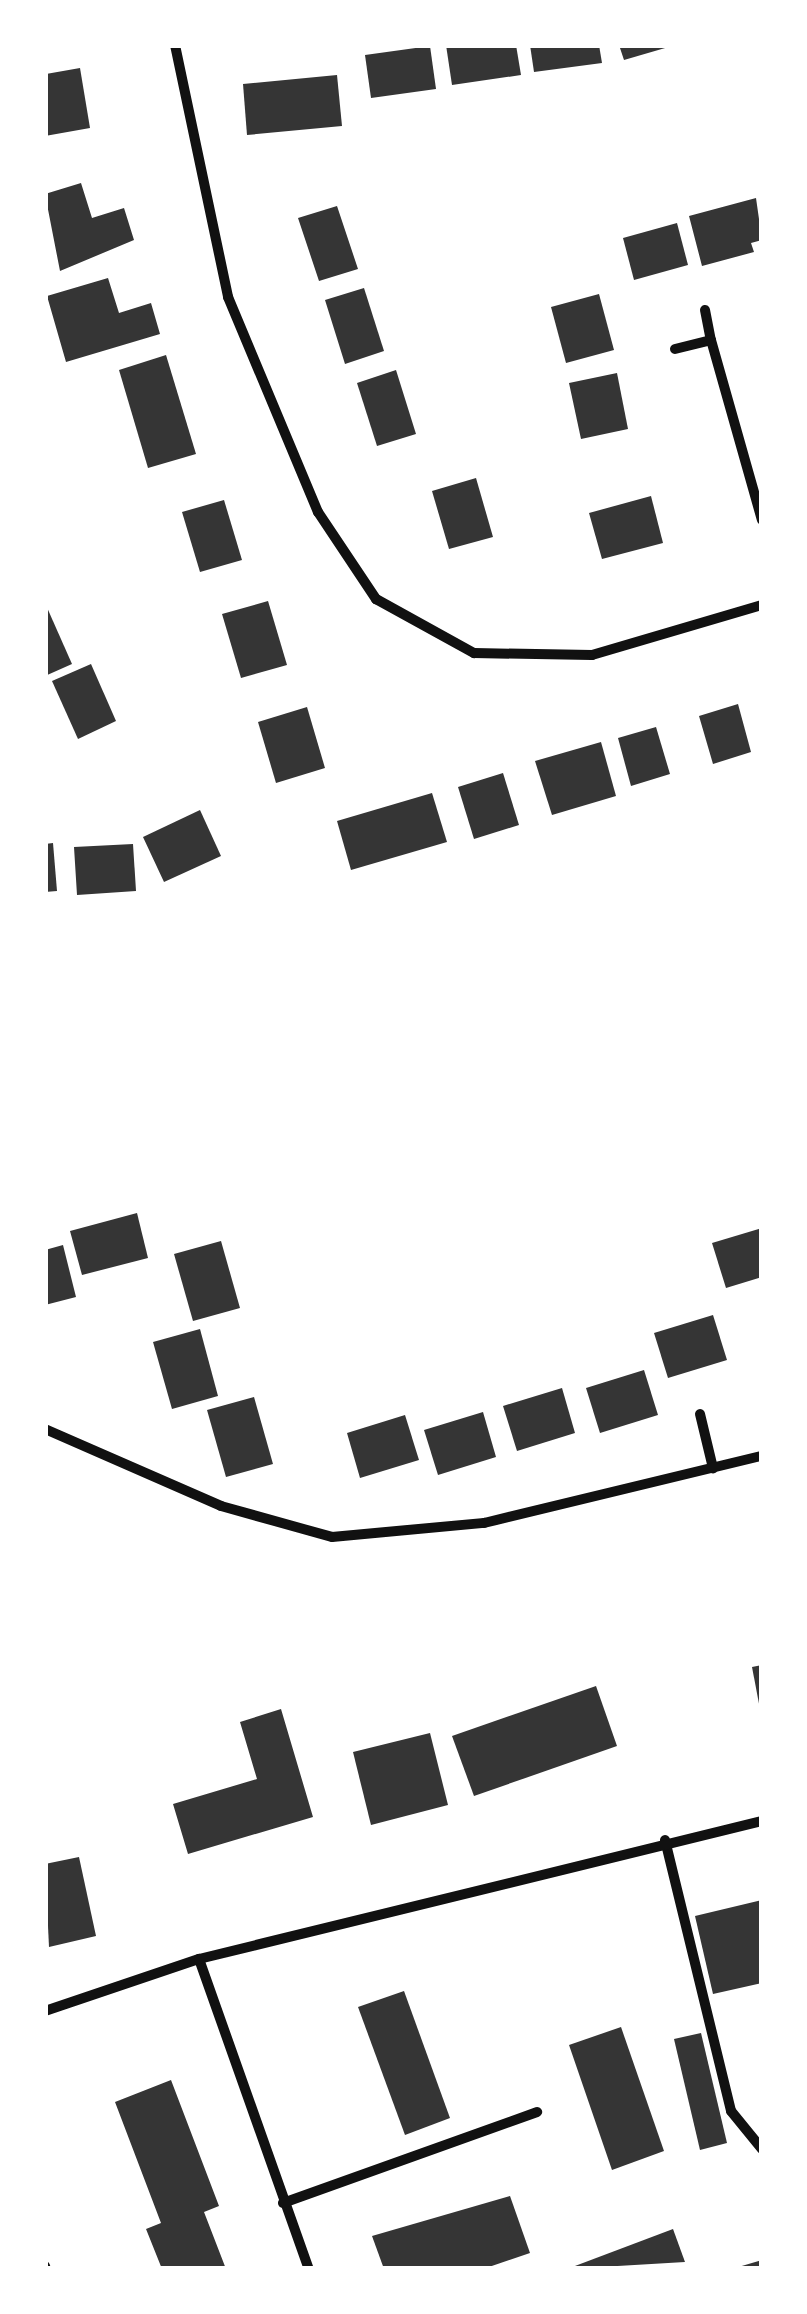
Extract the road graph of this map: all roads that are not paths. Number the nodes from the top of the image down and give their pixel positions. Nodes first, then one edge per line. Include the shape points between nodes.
1 (175, 45) edge
2 (705, 310) dead end
3 (711, 340) junction
4 (675, 349) dead end
5 (762, 520) edge
6 (762, 604) edge
7 (700, 1414) dead end
8 (45, 1429) edge
9 (762, 1456) edge
10 (713, 1468) junction
11 (762, 1822) edge
12 (665, 1840) junction
13 (198, 1959) junction
14 (45, 2011) edge
15 (537, 2112) dead end
16 (762, 2148) edge
17 (284, 2204) junction
18 (308, 2269) edge

1 - 6 street via 228,298 318,512 376,599 474,653 592,656
2 - 3 street
3 - 4 street
3 - 5 street
7 - 10 street
8 - 10 street via 221,1506 332,1537 484,1524
9 - 10 street
11 - 12 street
12 - 13 street
12 - 16 street via 731,2110
13 - 14 street
13 - 17 street
15 - 17 street
17 - 18 street

